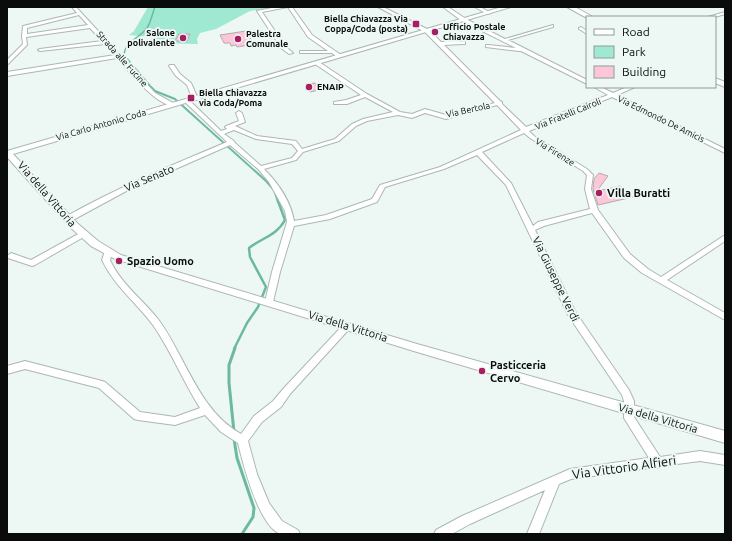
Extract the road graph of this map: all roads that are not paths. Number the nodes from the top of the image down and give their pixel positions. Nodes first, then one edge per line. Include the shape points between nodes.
1 (74, 7) edge
2 (286, 7) edge
3 (290, 7) edge
4 (380, 7) edge
5 (394, 7) edge
6 (445, 7) edge
7 (477, 7) edge
8 (508, 7) edge
9 (570, 7) edge
10 (489, 13) junction
11 (725, 13) edge
12 (80, 14) junction
13 (588, 16) edge
14 (714, 16) edge
15 (402, 18) junction
16 (464, 20) junction
17 (92, 26) junction
18 (552, 26) dead end
19 (581, 28) dead end
20 (427, 31) junction
21 (586, 32) edge
22 (24, 36) junction
23 (505, 40) junction
24 (107, 42) junction
25 (463, 42) dead end
26 (439, 44) junction
27 (323, 45) junction
28 (488, 46) dead end
29 (40, 50) dead end
30 (525, 51) junction
31 (332, 52) junction
32 (291, 53) dead end
33 (119, 56) junction
34 (339, 56) junction
35 (7, 63) edge
36 (317, 63) junction
37 (172, 66) dead end
38 (7, 74) edge
39 (716, 81) edge
40 (586, 82) edge
41 (725, 86) edge
42 (599, 88) edge
43 (630, 88) edge
44 (364, 95) junction
45 (613, 95) junction
46 (191, 100) junction
47 (336, 103) dead end
48 (500, 103) junction
49 (173, 105) junction
50 (239, 113) dead end
51 (398, 113) junction
52 (525, 130) junction
53 (219, 132) junction
54 (232, 142) junction
55 (301, 151) junction
56 (725, 151) edge
57 (478, 152) junction
58 (7, 153) edge
59 (260, 168) junction
60 (594, 210) junction
61 (68, 219) junction
62 (291, 224) junction
63 (532, 229) junction
64 (83, 235) junction
65 (725, 237) edge
66 (108, 253) junction
67 (11, 256) dead end
68 (662, 280) junction
69 (262, 300) junction
70 (725, 317) edge
71 (347, 326) junction
72 (7, 370) edge
73 (628, 409) junction
74 (206, 410) junction
75 (725, 437) edge
76 (243, 440) junction
77 (725, 460) edge
78 (658, 463) junction
79 (555, 480) junction
80 (294, 534) edge
81 (440, 534) edge
82 (533, 534) edge

1 - 12 street, Strada alle Fucine
2 - 32 street via 259,11 283,47
3 - 27 street via 310,36
4 - 15 street, Via Firenze
5 - 15 street
6 - 16 street
7 - 10 street
8 - 10 street, Via Carlo Antonio Coda
9 - 13 main road
10 - 16 street, Via Carlo Antonio Coda
11 - 14 street
12 - 17 street, Strada alle Fucine
12 - 22 street via 27,26
15 - 20 street, Via Firenze
16 - 20 street, Via Carlo Antonio Coda
16 - 23 street
17 - 22 street
17 - 24 street, Strada alle Fucine
18 - 23 street
19 - 21 street
20 - 26 street, Via Firenze
20 - 34 street, Via Carlo Antonio Coda
22 - 35 street via 24,46
23 - 30 street
24 - 29 street
24 - 33 street, Strada alle Fucine
25 - 26 street
26 - 48 street, Via Firenze
27 - 31 street
27 - 31 street via 302,52
28 - 30 street
30 - 40 street
31 - 34 street
33 - 38 street
33 - 49 street, Strada alle Fucine via 153,94
34 - 36 street, Via Carlo Antonio Coda
36 - 44 street
36 - 46 street, Via Carlo Antonio Coda
37 - 46 street via 189,84
39 - 41 main road
42 - 45 street, Via Edmondo De Amicis
43 - 45 street, Via Fratelli Cairoli
44 - 47 street via 348,102
44 - 51 street
45 - 52 street, Via Fratelli Cairoli
45 - 56 street, Via Edmondo De Amicis
46 - 49 street, Via Carlo Antonio Coda
46 - 53 street
48 - 51 street, Via Bertola via 446,117 425,111 412,116
48 - 52 street, Via Firenze
49 - 58 street, Via Carlo Antonio Coda
50 - 53 street via 242,122
51 - 55 street, Via Bertola via 354,124 337,140
52 - 57 street
52 - 60 street, Via Firenze via 537,141 590,175 588,189
53 - 54 street
53 - 55 street via 234,128 258,139 294,142
54 - 59 street
54 - 61 street, Via Senato via 130,185
55 - 59 street, Via Bertola via 294,158
57 - 62 street via 442,168 382,186 375,200 327,217
57 - 63 street, Via Giuseppe Verdi via 509,184
58 - 61 street, Via della Vittoria via 18,161 35,184
59 - 62 street via 272,181 289,211
60 - 63 street via 541,224
60 - 68 street, Via Firenze via 627,256 645,271
61 - 64 street, Via della Vittoria
62 - 69 street via 276,272
63 - 73 street, Via Giuseppe Verdi via 572,315 626,393
64 - 66 street, Via della Vittoria
64 - 67 street via 32,263
65 - 68 street
66 - 69 street, Via della Vittoria
66 - 74 street via 106,260 110,271 168,342
68 - 70 street, Via Firenze
69 - 71 street, Via della Vittoria
71 - 73 street, Via della Vittoria
71 - 76 street via 277,404 258,419
72 - 74 street via 25,365 102,385 138,416 175,421
73 - 75 street, Via della Vittoria
73 - 78 street, Via Giuseppe Verdi via 629,418
74 - 76 street via 225,429
76 - 80 street via 252,475 266,507 279,526
77 - 78 street, Via Vittorio Alfieri via 700,456
78 - 79 street, Via Vittorio Alfieri via 570,474
79 - 81 street, Via Vittorio Alfieri
79 - 82 street

